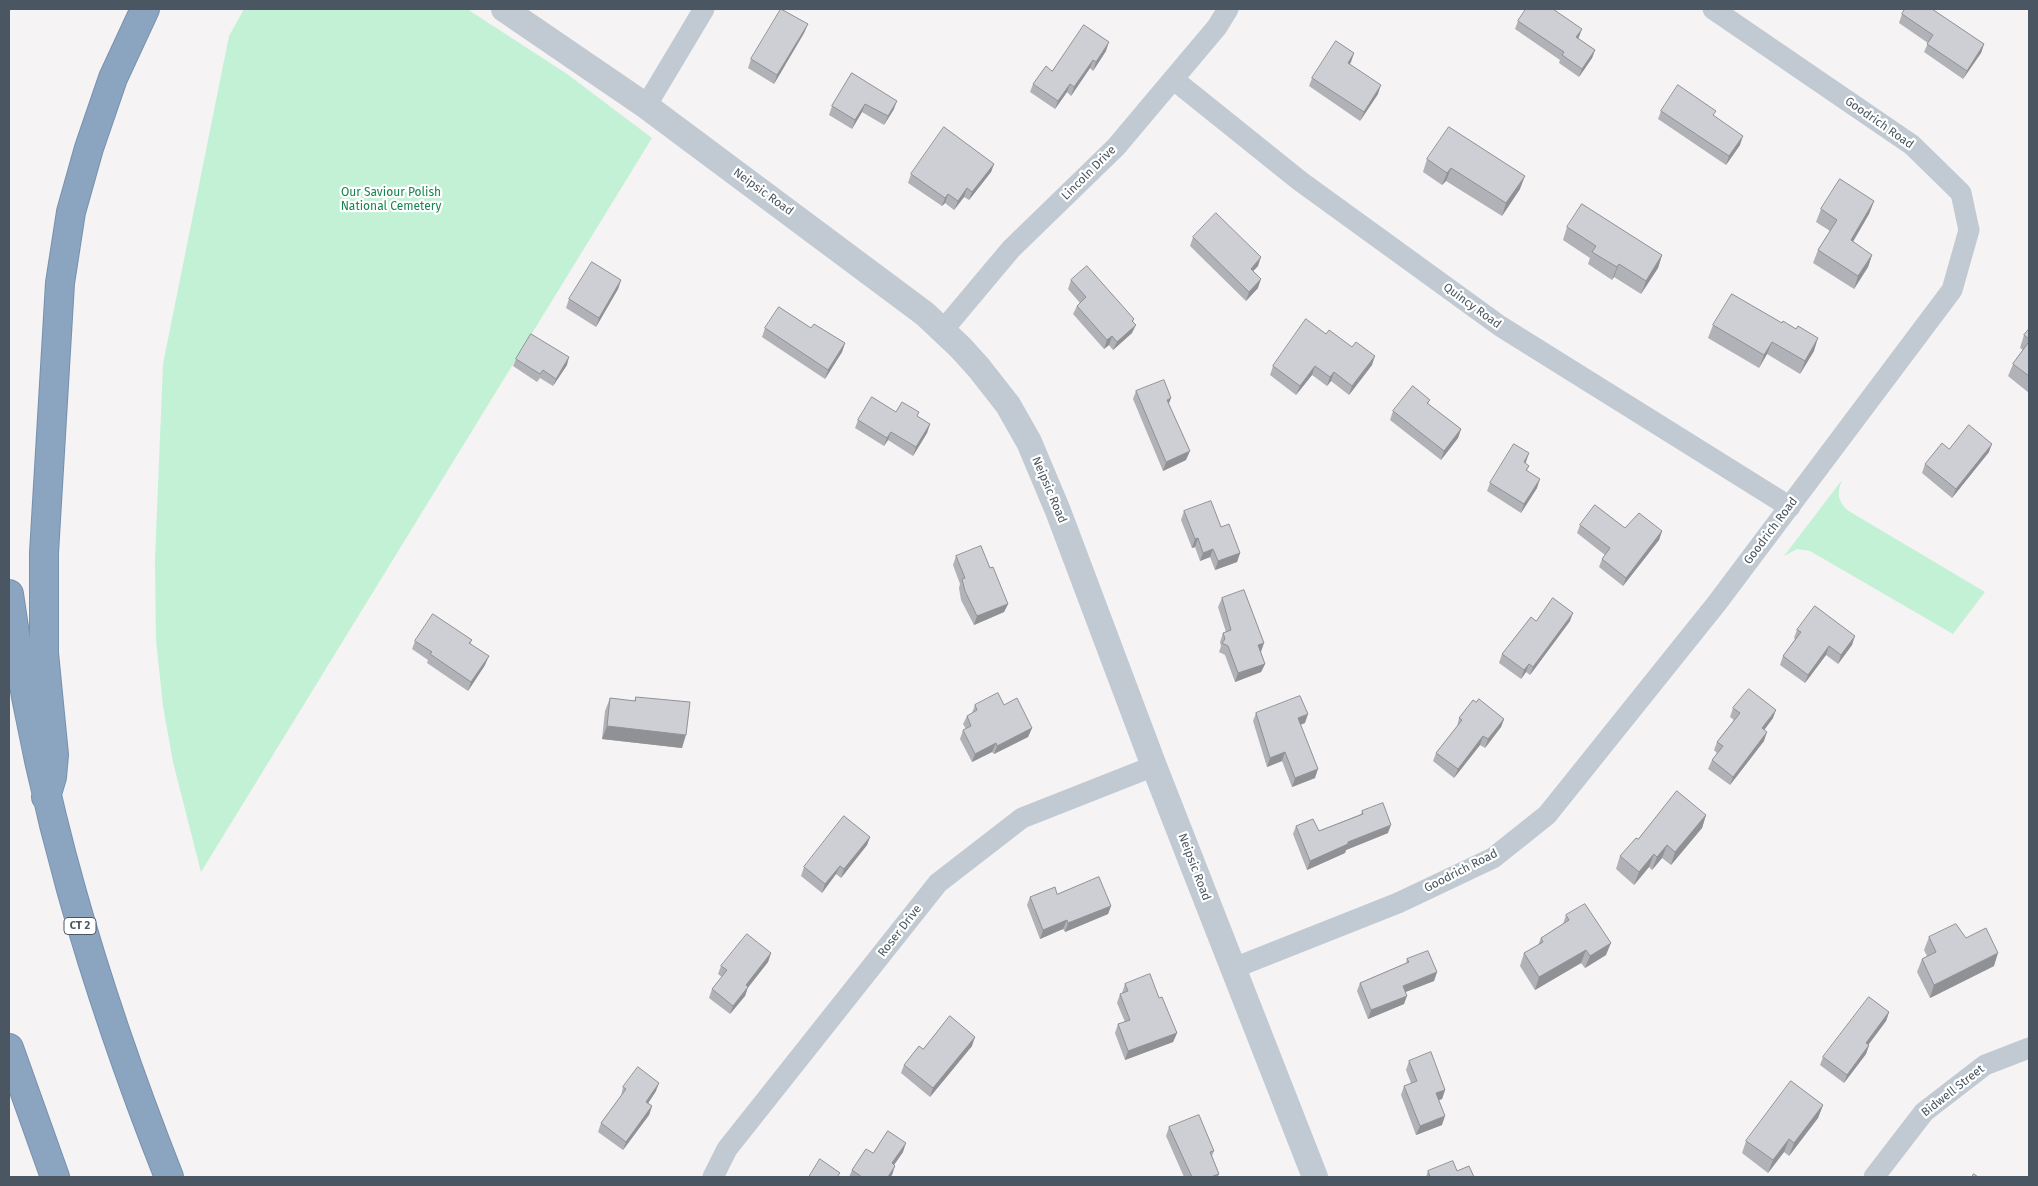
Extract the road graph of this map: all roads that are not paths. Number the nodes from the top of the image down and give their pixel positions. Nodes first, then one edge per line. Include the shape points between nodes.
1 (145, 9) edge
2 (504, 9) edge
3 (704, 9) edge
4 (1228, 9) edge
5 (1713, 9) edge
6 (1173, 79) junction
7 (646, 106) junction
8 (943, 330) junction
9 (1790, 507) junction
10 (9, 594) edge
11 (1154, 766) junction
12 (46, 797) junction
13 (1234, 968) junction
14 (9, 1048) edge
15 (2029, 1048) edge
16 (55, 1177) edge
17 (169, 1177) edge
18 (713, 1177) edge
19 (1315, 1177) edge
20 (1874, 1177) edge

1 - 12 highway via 113,78 89,148 71,212 60,283 44,553 44,653 54,755
2 - 7 street, Neipsic Road
3 - 7 street
4 - 6 street, Lincoln Drive
5 - 9 street, Goodrich Road via 1912,145 1961,192 1969,230 1952,290
6 - 8 street, Lincoln Drive via 1116,147 1011,249
6 - 9 street, Quincy Road via 1300,181 1500,326
7 - 8 street, Neipsic Road
8 - 11 street, Neipsic Road via 1008,405 1029,442
9 - 13 street, Goodrich Road via 1718,603 1547,815 1493,858 1398,903
10 - 12 highway, CT 2
11 - 13 street, Neipsic Road
11 - 18 street, Roser Drive via 1022,818 938,883 727,1149
12 - 17 highway, CT 2 via 98,983
13 - 19 street, Neipsic Road
14 - 16 highway
15 - 20 street, Bidwell Street via 1984,1065 1924,1112

